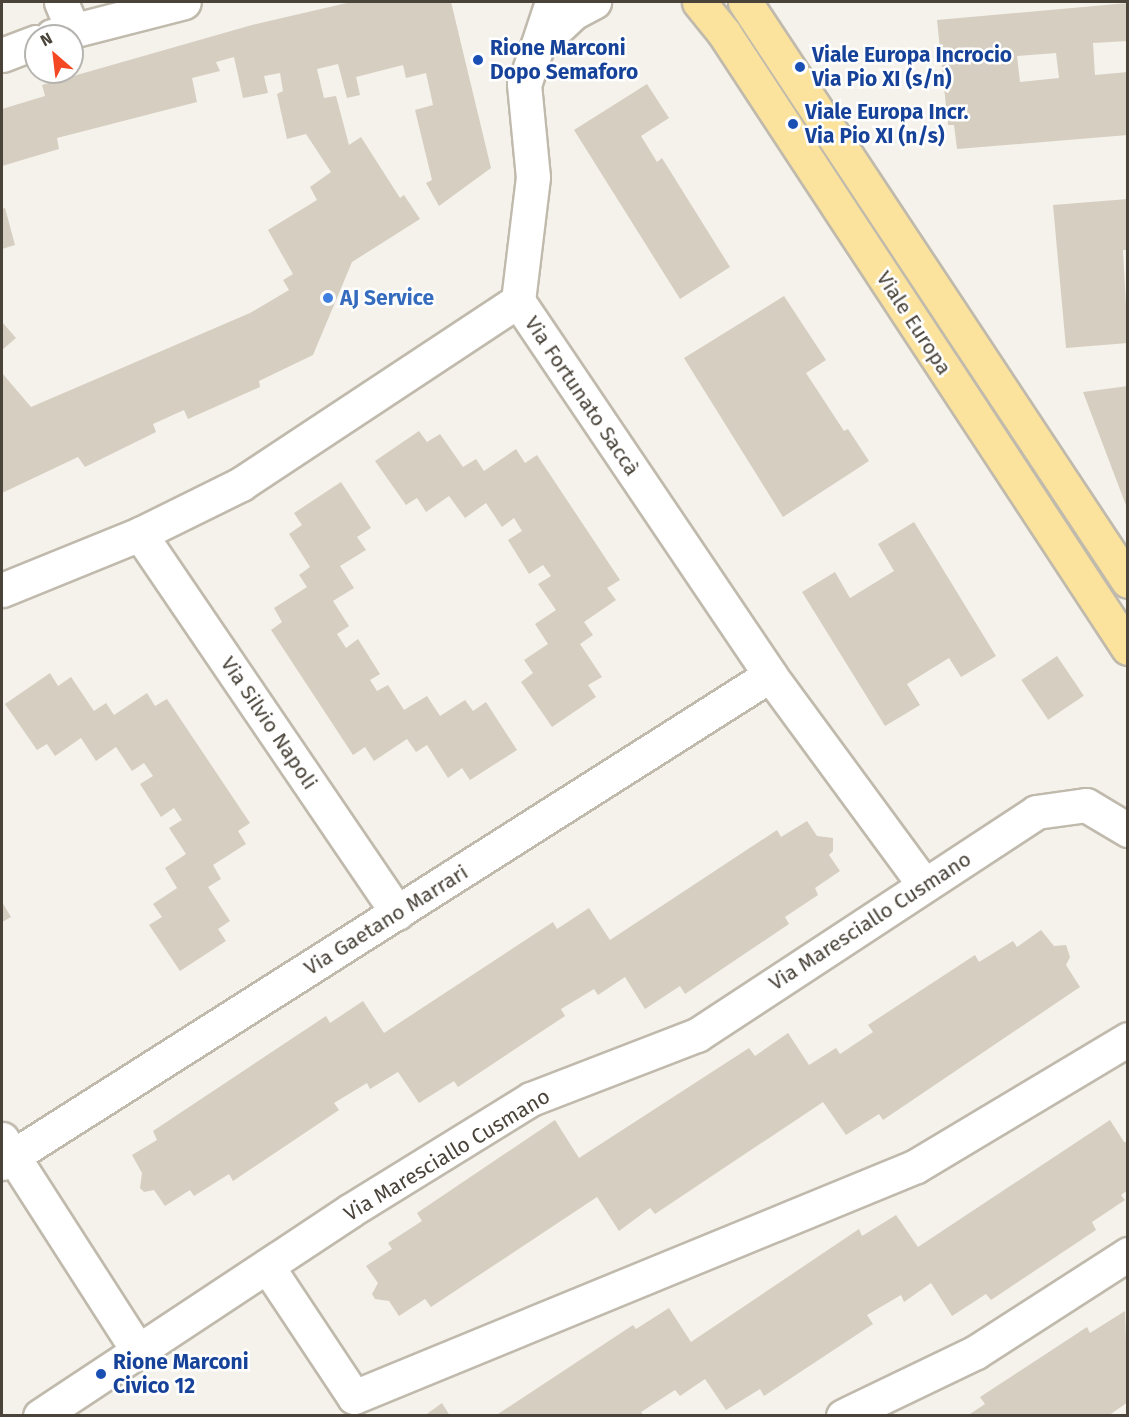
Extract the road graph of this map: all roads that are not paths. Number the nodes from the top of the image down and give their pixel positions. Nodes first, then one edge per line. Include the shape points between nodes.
1 (184, 2) edge
2 (552, 2) edge
3 (594, 2) edge
4 (699, 2) edge
5 (745, 2) edge
6 (62, 22) edge
7 (24, 47) edge
8 (537, 47) junction
9 (2, 55) edge
10 (518, 301) junction
11 (140, 534) junction
12 (1128, 581) edge
13 (2, 591) edge
14 (1128, 648) edge
15 (770, 675) junction
16 (1128, 830) edge
17 (924, 885) junction
18 (398, 913) junction
19 (1128, 1039) edge
20 (5, 1153) edge
21 (1128, 1254) edge
22 (267, 1266) junction
23 (139, 1352) junction
24 (40, 1416) edge
25 (843, 1416) edge

1 - 6 street
2 - 8 street, Via Fortunato Saccà
3 - 8 street via 573,13
4 - 14 main road, Viale Europa via 724,33
5 - 12 main road, Viale Europa
7 - 9 street
8 - 10 street, Via Fortunato Saccà via 524,84 533,177
10 - 11 street via 241,484
10 - 15 street, Via Fortunato Saccà
11 - 13 street
11 - 18 street, Via Silvio Napoli
15 - 17 street, Via Fortunato Saccà
15 - 18 street, Via Gaetano Marrari
16 - 17 street, Via Maresciallo Cusmano via 1086,805 1036,812
17 - 22 street, Via Maresciallo Cusmano via 697,1035 531,1099
18 - 20 street, Via Gaetano Marrari
19 - 22 street via 916,1166 354,1397
20 - 23 street
21 - 25 street via 976,1352
22 - 23 street, Via Maresciallo Cusmano
23 - 24 street, Via Maresciallo Cusmano

